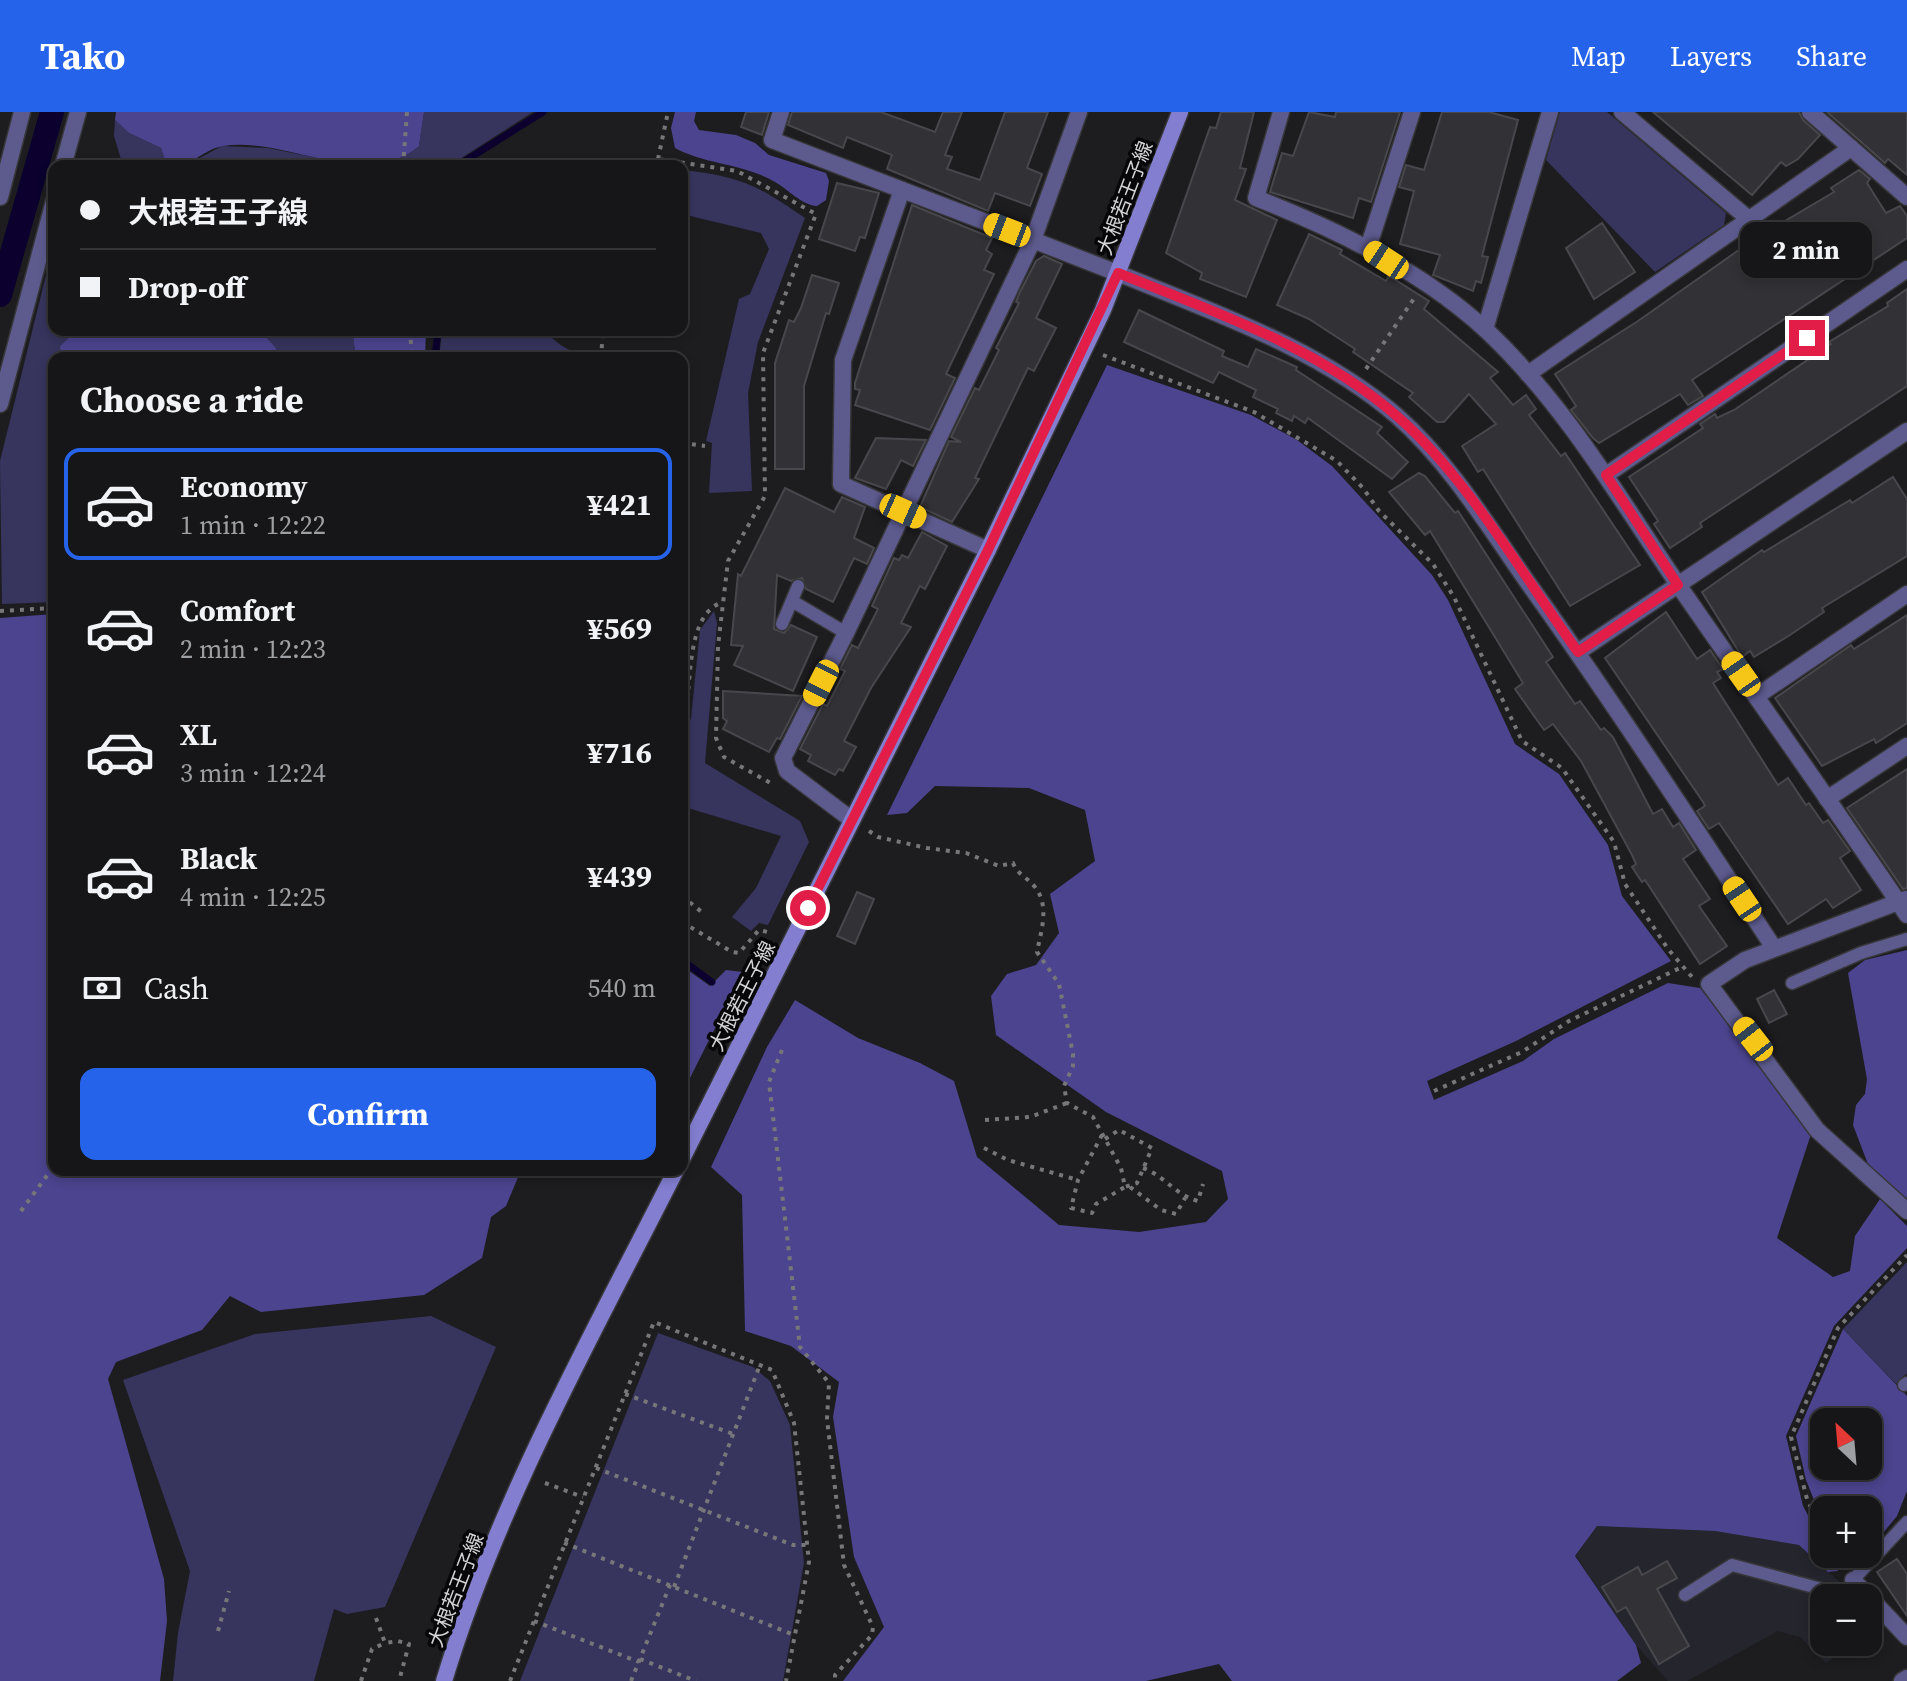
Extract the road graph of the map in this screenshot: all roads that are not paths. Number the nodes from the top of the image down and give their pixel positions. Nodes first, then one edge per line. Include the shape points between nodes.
1 (22, 112) edge
2 (78, 112) edge
3 (781, 112) edge
4 (1079, 112) edge
5 (1180, 112) edge
6 (1281, 112) edge
7 (1412, 112) edge
8 (1550, 112) edge
9 (1622, 112) edge
10 (1810, 112) edge
11 (1851, 148) junction
12 (65, 160) edge
13 (902, 190) junction
14 (0, 197) edge
15 (1907, 197) edge
16 (1751, 221) junction
17 (48, 224) edge
18 (1033, 240) junction
19 (1368, 248) junction
20 (1907, 269) edge
21 (1118, 273) junction
22 (1485, 329) junction
23 (1528, 374) junction
24 (0, 404) edge
25 (1907, 431) edge
26 (1606, 475) junction
27 (903, 511) junction
28 (988, 550) junction
29 (1678, 585) junction
30 (798, 586) dead end
31 (1907, 594) edge
32 (792, 601) junction
33 (782, 624) dead end
34 (846, 633) junction
35 (1578, 652) junction
36 (1757, 696) junction
37 (1907, 746) edge
38 (1827, 799) junction
39 (852, 820) junction
40 (1904, 905) edge
41 (1907, 939) edge
42 (1774, 948) junction
43 (1792, 983) dead end
44 (688, 1147) edge
45 (673, 1176) edge
46 (1907, 1211) edge
47 (1907, 1522) edge
48 (1853, 1580) joint
49 (1857, 1584) edge
50 (1810, 1586) edge
51 (1685, 1595) dead end
52 (1882, 1611) edge
53 (1907, 1637) edge
54 (444, 1681) edge

1 - 14 street
2 - 12 street
3 - 13 street via 772,140
4 - 18 street
5 - 21 street, 大根若王子線
6 - 19 street via 1256,198
7 - 19 street
8 - 22 street
9 - 16 street
10 - 11 street
11 - 15 street
11 - 16 street
13 - 18 street
13 - 27 street via 843,360 841,484
16 - 23 street
17 - 24 street
18 - 21 street
18 - 27 street
19 - 22 street
20 - 26 street
21 - 28 street, 大根若王子線
21 - 35 street via 1278,341 1356,384 1397,416 1431,449
22 - 23 street
23 - 26 street
25 - 29 street
26 - 29 street
27 - 28 street
27 - 34 street
28 - 39 street, 大根若王子線
29 - 35 street
29 - 36 street
30 - 32 lane
31 - 36 street
32 - 33 lane
32 - 34 lane
34 - 39 street via 783,758 787,771
35 - 42 street
36 - 38 street
37 - 38 street
38 - 40 street
39 - 44 street, 大根若王子線
40 - 42 street
41 - 43 lane
42 - 46 street via 1709,984 1817,1130
45 - 54 street, 大根若王子線 via 501,1527
47 - 48 lane
48 - 49 street
50 - 51 lane via 1732,1565
52 - 53 street

